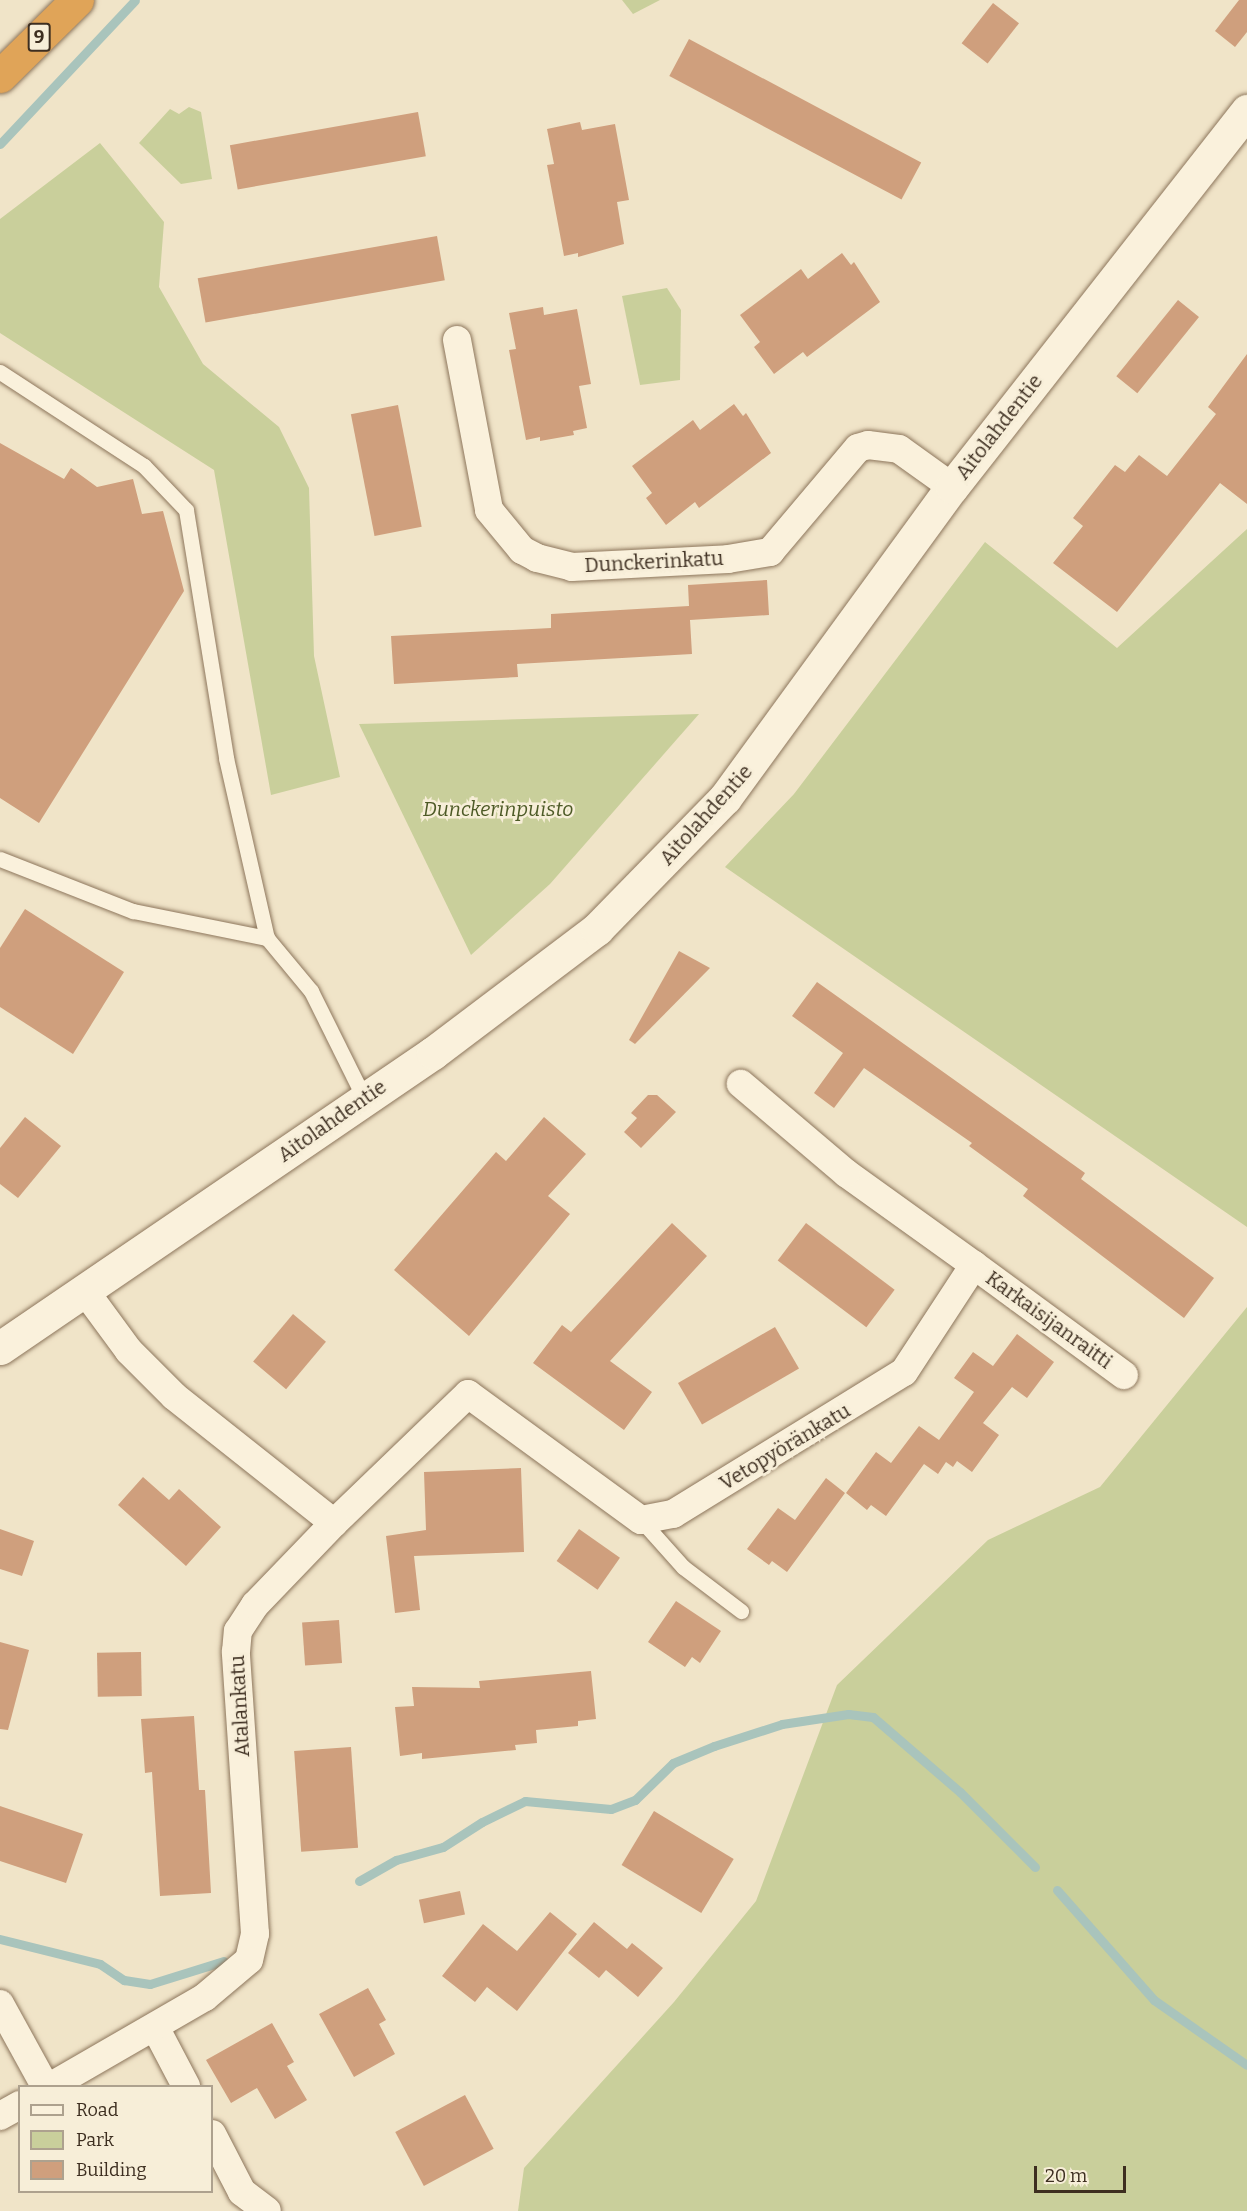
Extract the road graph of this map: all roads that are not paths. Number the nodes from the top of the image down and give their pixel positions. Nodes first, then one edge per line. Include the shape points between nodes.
1 (76, 0) edge
2 (1, 75) edge
3 (1247, 111) edge
4 (458, 340) dead end
5 (0, 372) edge
6 (952, 487) junction
7 (0, 859) edge
8 (267, 938) junction
9 (741, 1084) dead end
10 (364, 1098) junction
11 (974, 1265) junction
12 (85, 1291) junction
13 (0, 1348) edge
14 (1124, 1375) dead end
15 (641, 1520) junction
16 (334, 1523) junction
17 (741, 1611) dead end
18 (0, 2004) edge
19 (155, 2027) junction
20 (44, 2085) edge
21 (53, 2085) edge
22 (185, 2085) edge
23 (18, 2106) edge
24 (0, 2116) edge
25 (213, 2136) edge
26 (267, 2211) edge

1 - 2 highway, 9
3 - 6 main road, Aitolahdentie
4 - 6 street, Dunckerinkatu via 489,510 522,550 537,558 572,567 728,559 770,552 858,448 868,445 899,449
5 - 8 lane via 144,466 186,510 226,758
6 - 10 main road, Aitolahdentie via 771,740 725,798 665,861 597,929 442,1046
7 - 8 lane via 132,911
8 - 10 lane via 311,991
9 - 11 street via 846,1173
10 - 12 main road, Aitolahdentie
11 - 14 street, Karkaisijanraitti
11 - 15 street, Vetopyöränkatu via 904,1372 673,1514
12 - 13 main road, Aitolahdentie
12 - 16 street via 129,1352 174,1396
15 - 16 street via 468,1394
15 - 17 lane via 683,1567
16 - 19 street, Atalankatu via 255,1605 238,1631 236,1652 255,1934 249,1959 205,1996
18 - 20 street
19 - 21 street, Atalankatu
19 - 22 street
23 - 24 street
25 - 26 street via 242,2192

